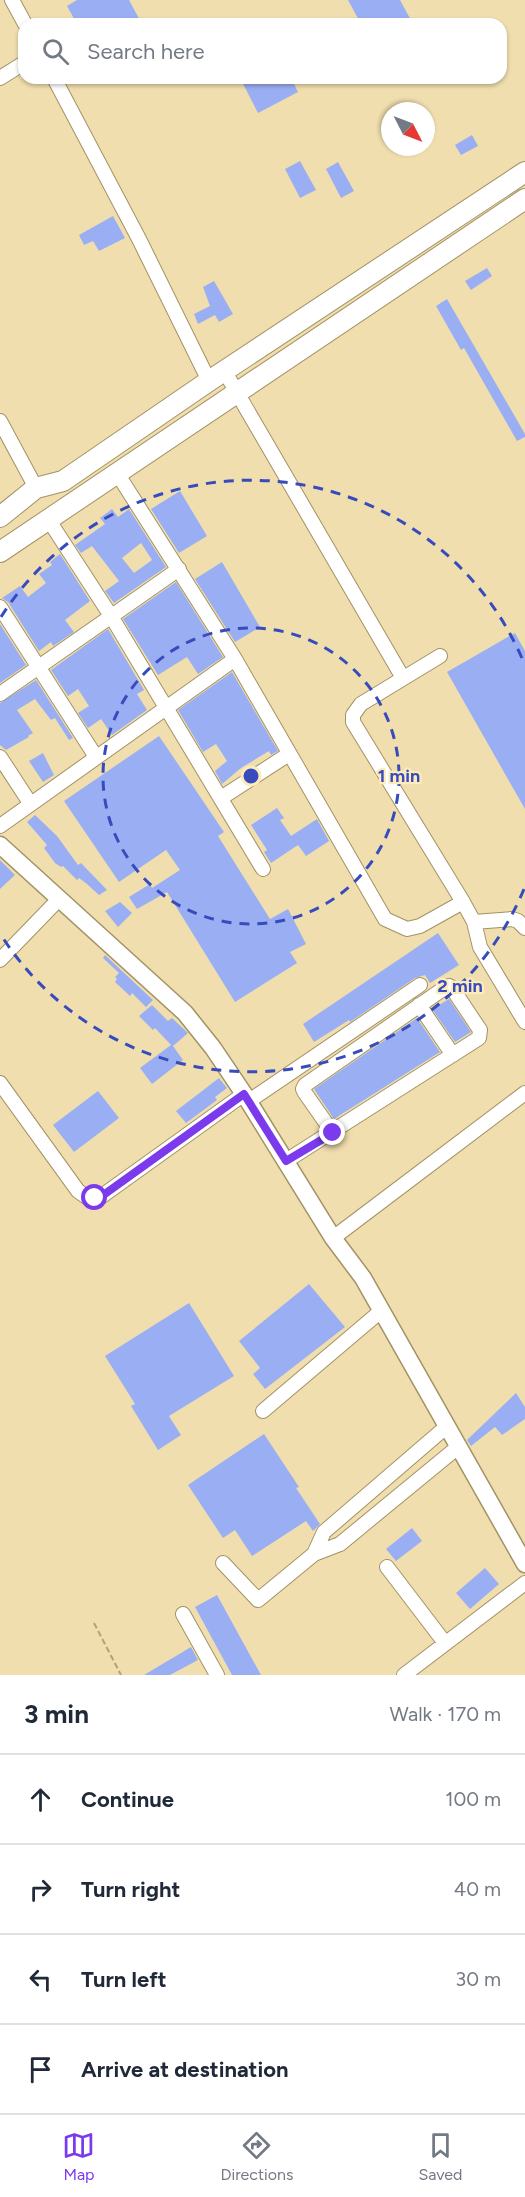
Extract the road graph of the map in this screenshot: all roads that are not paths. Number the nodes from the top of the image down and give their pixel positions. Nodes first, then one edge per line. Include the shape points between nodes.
1 (12, 0) edge
2 (22, 18) edge
3 (18, 67) edge
4 (0, 78) edge
5 (57, 84) edge
6 (525, 172) edge
7 (525, 199) edge
8 (217, 377) junction
9 (236, 393) junction
10 (0, 421) edge
11 (117, 473) junction
12 (36, 489) junction
13 (0, 517) edge
14 (48, 519) junction
15 (0, 552) edge
16 (179, 569) junction
17 (0, 607) edge
18 (111, 616) junction
19 (440, 656) dead end
20 (235, 659) junction
21 (38, 667) junction
22 (404, 678) junction
23 (0, 694) edge
24 (166, 708) junction
25 (289, 754) junction
26 (0, 757) edge
27 (96, 757) junction
28 (220, 798) junction
29 (30, 803) junction
30 (0, 826) edge
31 (0, 845) edge
32 (263, 869) dead end
33 (59, 899) junction
34 (463, 902) junction
35 (474, 922) junction
36 (524, 925) edge
37 (0, 960) edge
38 (420, 985) dead end
39 (419, 1005) junction
40 (525, 1022) edge
41 (453, 1055) junction
42 (0, 1083) edge
43 (525, 1093) edge
44 (246, 1098) junction
45 (333, 1133) junction
46 (286, 1161) junction
47 (333, 1238) junction
48 (381, 1311) junction
49 (263, 1411) dead end
50 (446, 1427) junction
51 (458, 1447) junction
52 (314, 1554) junction
53 (223, 1563) dead end
54 (525, 1564) edge
55 (387, 1567) dead end
56 (525, 1583) edge
57 (183, 1614) dead end
58 (445, 1642) junction
59 (217, 1675) edge
60 (404, 1675) edge

1 - 2 street
3 - 4 street
5 - 8 street
6 - 8 highway
7 - 9 highway
8 - 9 street
8 - 12 highway via 63,481
9 - 11 highway
9 - 22 street
10 - 12 street
11 - 14 highway
11 - 16 street
12 - 13 highway
14 - 15 highway
14 - 18 street
16 - 18 street
16 - 20 street
17 - 21 street
18 - 21 street
18 - 24 street
19 - 22 street
20 - 24 street
20 - 25 street
21 - 23 street
21 - 27 street
22 - 34 street via 361,704 353,722
24 - 27 street
24 - 28 street
25 - 28 street
25 - 34 street via 385,919 407,929
26 - 29 street
27 - 29 street
28 - 32 street
29 - 30 street
31 - 33 main road
33 - 37 street
33 - 44 main road via 185,1013
34 - 35 street
35 - 36 street via 512,919
35 - 40 street via 480,947
38 - 44 street
39 - 41 street
39 - 41 street via 449,986 480,1030 479,1038
39 - 45 street via 305,1084 305,1094
41 - 45 street
42 - 44 street via 78,1191 88,1198 102,1196
43 - 47 street
44 - 46 main road
45 - 46 street
46 - 47 main road
47 - 48 main road via 363,1278
48 - 49 street
48 - 50 main road
50 - 51 main road
50 - 52 street via 324,1532
51 - 52 street via 340,1544
51 - 54 main road
52 - 53 street via 258,1600
55 - 58 street
56 - 58 street
57 - 59 street
58 - 60 street

